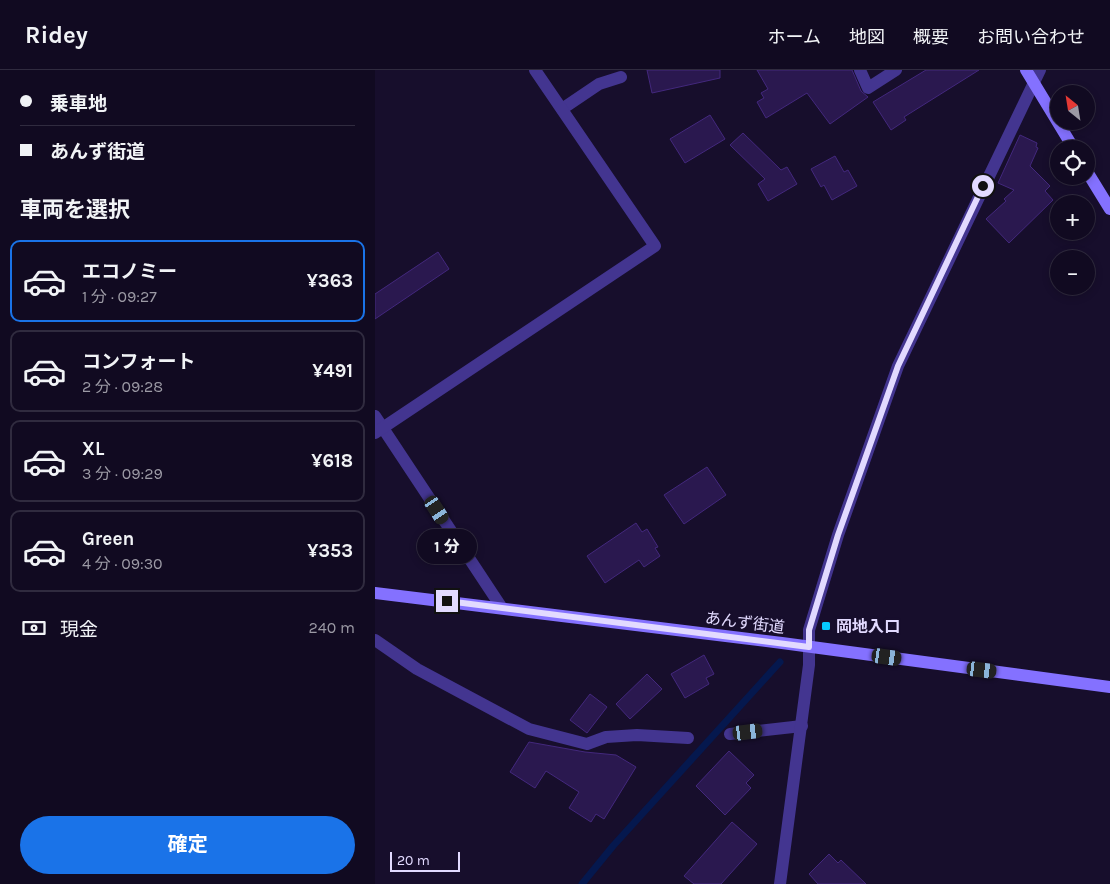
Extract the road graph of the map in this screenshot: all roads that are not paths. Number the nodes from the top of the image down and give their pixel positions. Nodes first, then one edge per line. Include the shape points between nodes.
1 (535, 70) edge
2 (860, 70) edge
3 (896, 70) edge
4 (1026, 70) edge
5 (1036, 76) edge
6 (621, 77) dead end
7 (562, 109) junction
8 (1069, 140) edge
9 (1095, 185) edge
10 (1110, 209) edge
11 (375, 416) edge
12 (379, 430) edge
13 (375, 592) edge
14 (502, 608) junction
15 (375, 640) edge
16 (809, 647) junction
17 (1110, 686) edge
18 (802, 726) junction
19 (730, 734) dead end
20 (688, 738) dead end
21 (780, 884) edge

1 - 7 street
2 - 3 street via 868,88
4 - 5 street
5 - 8 street
5 - 16 street via 898,366 838,535 809,630
6 - 7 street via 599,84
7 - 12 street via 655,246
9 - 10 street
11 - 12 street
12 - 14 street
13 - 14 street, あんず街道
14 - 16 street, あんず街道
15 - 20 street via 417,669 529,729 587,744 614,736
16 - 17 street, あんず街道
16 - 18 street
18 - 19 street
18 - 21 street

